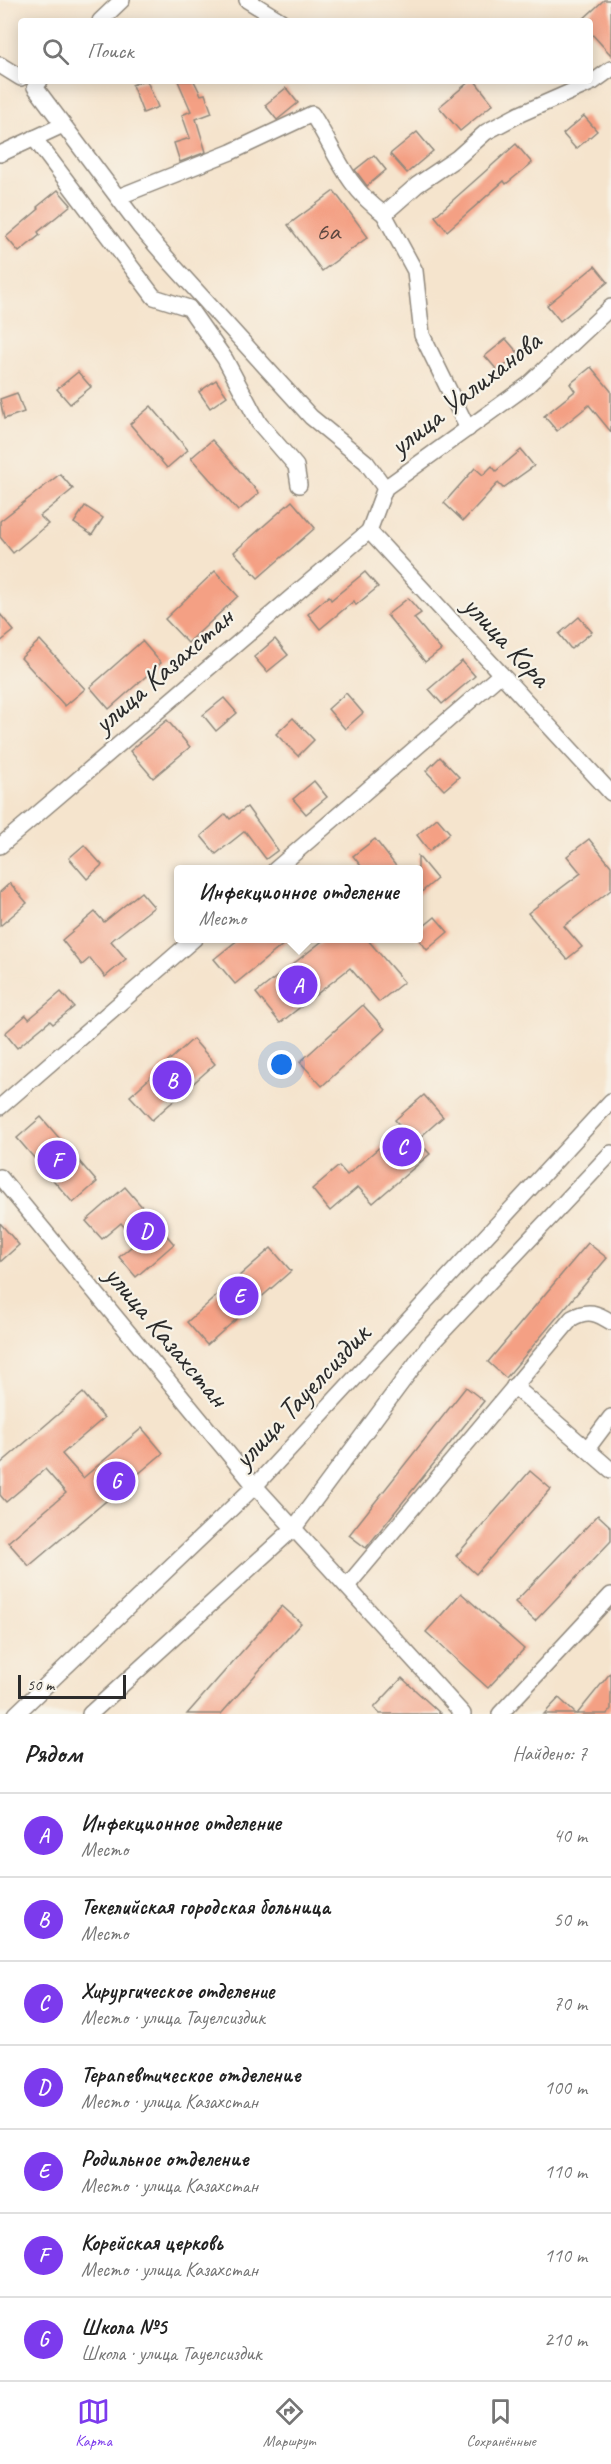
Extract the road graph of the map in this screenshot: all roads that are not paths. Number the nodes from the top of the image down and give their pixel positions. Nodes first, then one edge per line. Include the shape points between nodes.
1 (122, 0) edge
2 (247, 0) edge
3 (103, 18) edge
4 (276, 18) edge
5 (0, 65) edge
6 (611, 69) edge
7 (18, 76) edge
8 (593, 82) edge
9 (35, 84) edge
10 (588, 84) edge
11 (63, 124) junction
12 (34, 138) junction
13 (0, 153) edge
14 (118, 197) junction
15 (384, 214) junction
16 (611, 307) edge
17 (468, 429) junction
18 (299, 484) dead end
19 (385, 488) junction
20 (366, 534) junction
21 (501, 674) junction
22 (611, 793) edge
23 (0, 846) edge
24 (281, 865) edge
25 (190, 943) edge
26 (611, 1101) edge
27 (0, 1107) edge
28 (611, 1153) edge
29 (0, 1177) edge
30 (611, 1322) edge
31 (514, 1386) junction
32 (611, 1417) edge
33 (586, 1449) junction
34 (611, 1470) edge
35 (255, 1486) junction
36 (294, 1528) junction
37 (347, 1586) junction
38 (611, 1594) edge
39 (16, 1714) edge
40 (90, 1714) edge
41 (463, 1714) edge
42 (500, 1714) edge

1 - 3 street
2 - 4 street
5 - 7 street
6 - 8 street
9 - 11 street
10 - 15 street via 486,132
11 - 12 street
11 - 14 street
12 - 13 street
12 - 18 street via 154,297 189,308 225,359 259,423 296,466
14 - 15 street via 231,152 312,114 339,165 365,201
14 - 19 street via 244,346 311,417 366,462
15 - 17 street via 415,271 422,335
16 - 17 street, улица Уалиханова via 528,385
17 - 19 street, улица Уалиханова
19 - 20 street, улица Уалиханова
20 - 21 street, улица Кора
20 - 23 street, улица Казахстан
21 - 22 street, улица Кора
21 - 24 street
25 - 27 street
26 - 35 street, улица Тауелсиздик
28 - 36 street, улица Тауелсиздик via 428,1347
29 - 35 street, улица Казахстан
30 - 31 street via 595,1312 572,1318
31 - 33 street
31 - 37 street
32 - 33 street
33 - 34 street
35 - 36 street, улица Казахстан
35 - 39 street, улица Тауелсиздик
36 - 37 street, улица Казахстан
36 - 40 street, улица Тауелсиздик
37 - 41 street, улица Казахстан
38 - 42 street

